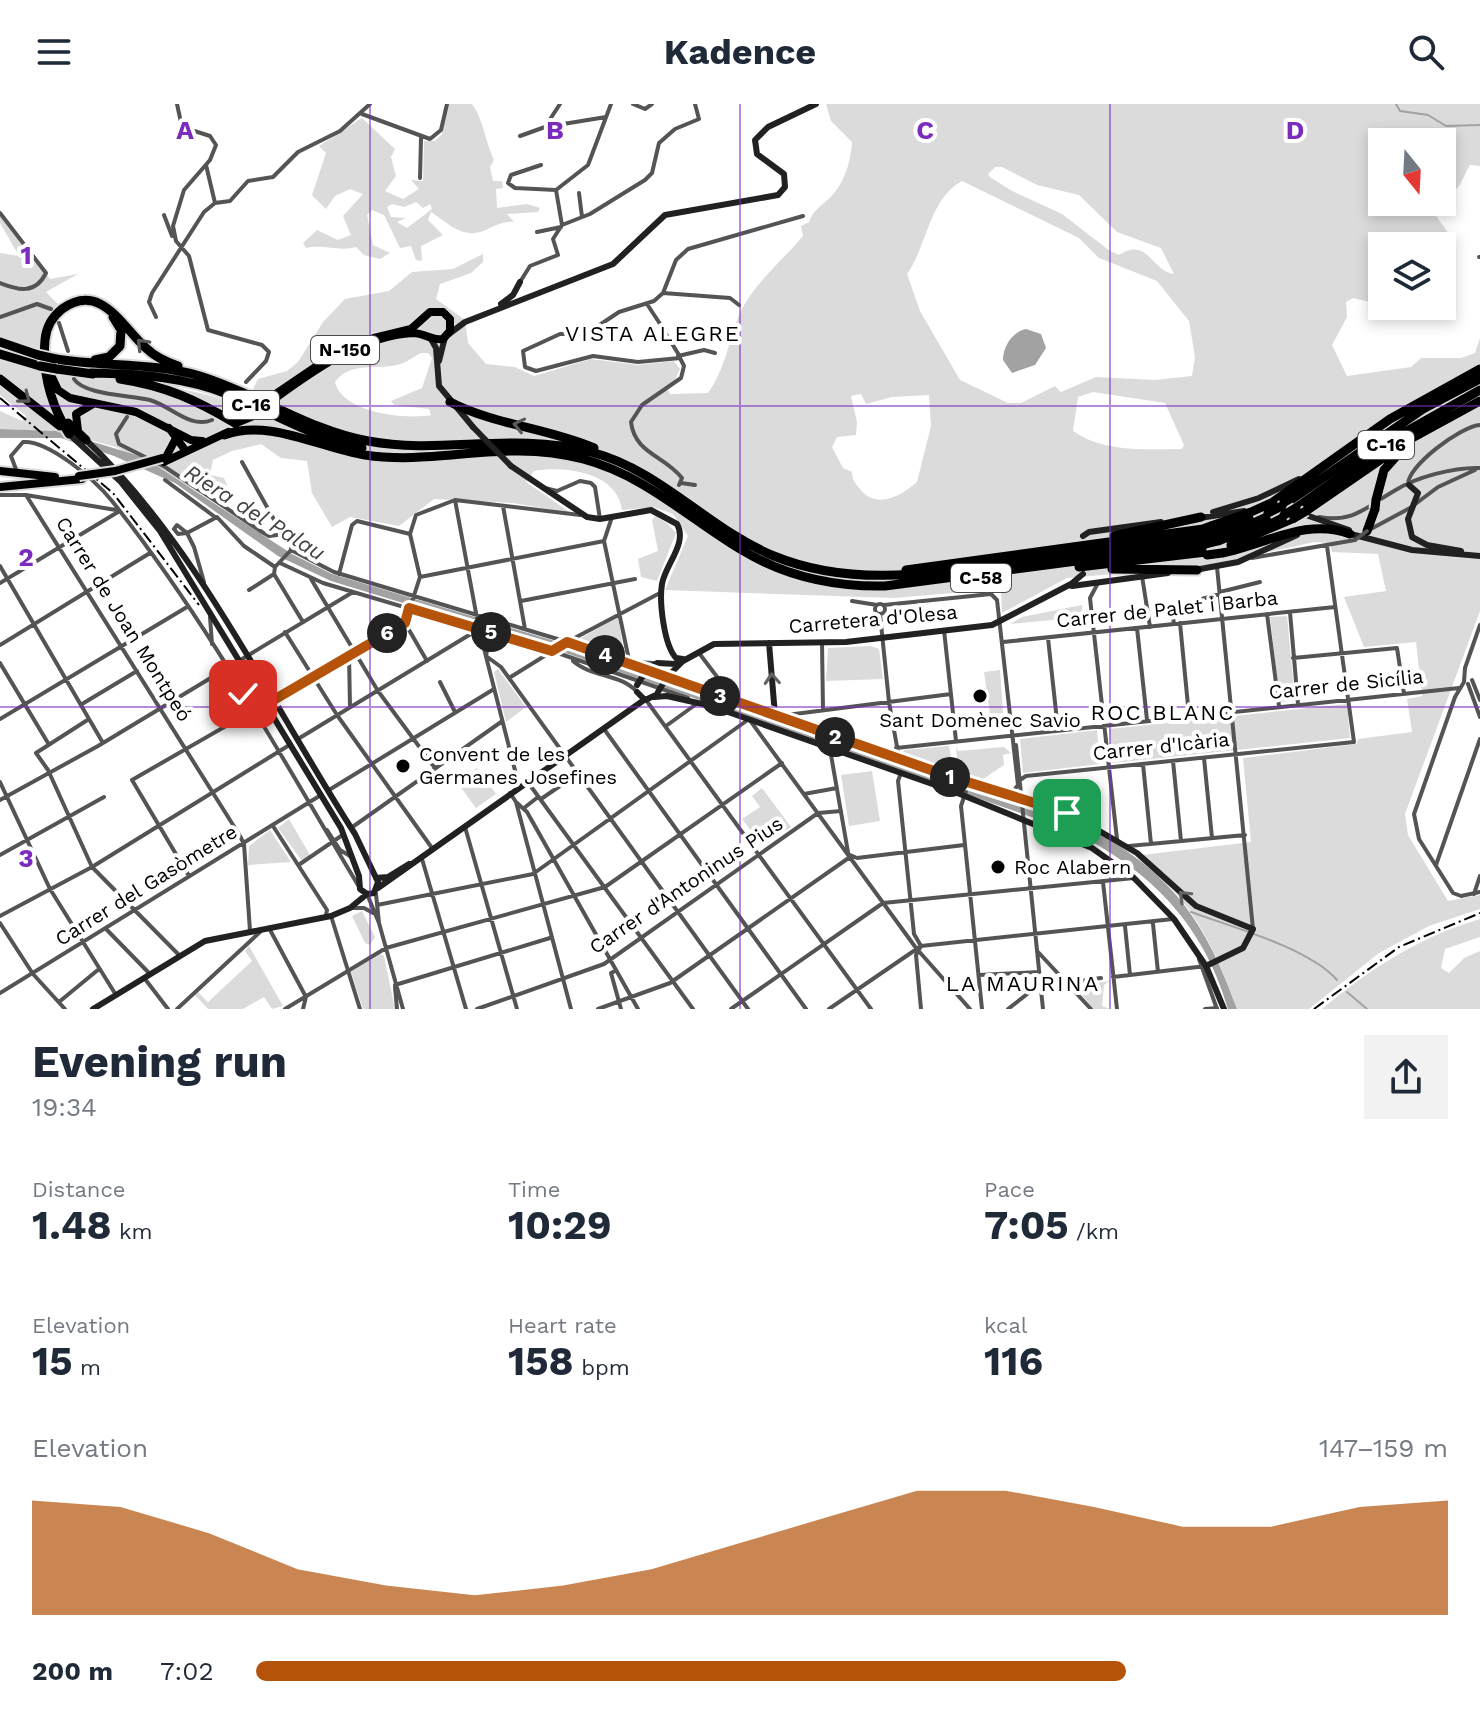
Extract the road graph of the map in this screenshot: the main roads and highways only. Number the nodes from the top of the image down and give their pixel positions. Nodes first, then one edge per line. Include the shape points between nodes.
1 (816, 104) edge
2 (824, 104) edge
3 (784, 120) junction
4 (566, 283) junction
5 (519, 286) junction
6 (530, 294) junction
7 (519, 298) junction
8 (501, 304) junction
9 (511, 305) junction
10 (448, 316) junction
11 (423, 320) junction
12 (447, 335) junction
13 (428, 337) junction
14 (0, 342) edge
15 (0, 354) edge
16 (39, 361) junction
17 (55, 368) junction
18 (1480, 369) edge
19 (435, 372) junction
20 (91, 373) junction
21 (0, 379) edge
22 (210, 379) junction
23 (1479, 382) edge
24 (276, 396) junction
25 (450, 402) junction
26 (1480, 403) edge
27 (102, 404) junction
28 (225, 412) junction
29 (56, 415) junction
30 (250, 415) junction
31 (235, 423) junction
32 (222, 433) junction
33 (69, 434) joint
34 (180, 438) junction
35 (85, 444) junction
36 (202, 444) junction
37 (185, 450) junction
38 (1346, 450) junction
39 (407, 455) junction
40 (167, 459) junction
41 (619, 460) junction
42 (0, 471) edge
43 (0, 478) edge
44 (59, 479) junction
45 (1408, 485) road end
46 (0, 487) edge
47 (1280, 507) junction
48 (1295, 513) junction
49 (1308, 513) junction
50 (1201, 517) junction
51 (1156, 522) junction
52 (1367, 535) junction
53 (1353, 537) junction
54 (1086, 540) junction
55 (1211, 543) junction
56 (1053, 548) junction
57 (1480, 555) edge
58 (1217, 567) junction
59 (1202, 570) junction
60 (1085, 571) junction
61 (886, 581) junction
62 (1103, 581) junction
63 (1060, 589) junction
64 (769, 643) junction
65 (671, 651) junction
66 (243, 658) junction
67 (684, 659) junction
68 (663, 669) junction
69 (637, 689) junction
70 (651, 697) junction
71 (630, 706) junction
72 (294, 742) junction
73 (412, 863) junction
74 (375, 877) junction
75 (359, 885) junction
76 (377, 890) junction
77 (367, 894) junction
78 (328, 916) junction
79 (1207, 966) junction
80 (93, 1009) edge
81 (1219, 1009) edge

1 - 3 main road
2 - 3 main road
3 - 4 main road via 760,132 755,144 760,158 784,174 781,193 665,215 618,262
4 - 6 main road
4 - 9 main road
5 - 6 main road
5 - 7 main road
5 - 8 main road
6 - 7 main road
7 - 8 main road
7 - 9 main road
8 - 10 main road via 465,318
9 - 12 main road via 465,322
10 - 11 main road via 434,311
10 - 12 main road via 452,326
11 - 13 main road
11 - 24 main road, N-150 via 411,329 333,355
12 - 13 main road
12 - 19 main road
13 - 19 main road via 436,348
13 - 24 main road, N-150 via 408,334 356,348
14 - 16 highway, C-16
15 - 16 highway, C-16
16 - 17 highway, C-16, bridge
17 - 17 highway via 50,335 66,312 93,307 110,315 121,342 109,357
17 - 20 highway, C-16
17 - 22 highway, C-16 via 161,368
17 - 27 main road via 67,396
17 - 29 highway
18 - 38 highway
19 - 25 main road
20 - 28 highway via 163,388
20 - 39 highway, C-16 via 193,383 328,439
21 -> 29 highway
22 -> 29 highway via 154,355 107,307 78,303 55,316 45,337 48,388
22 - 41 highway, C-16 via 313,424 368,441 527,441
23 - 47 highway, C-16 via 1423,409
23 - 48 highway, C-16
24 - 30 main road, N-150, bridge
41 -> 25 highway
25 - 65 main road, bridge via 511,466 583,516 605,518 645,510 677,524 681,535 661,593
26 - 49 highway via 1412,438
26 - 52 highway via 1393,458 1382,477
27 - 34 main road via 166,425
27 - 35 main road via 85,406 75,415
28 - 31 highway
28 - 32 highway
29 - 33 highway
29 - 35 highway
30 - 31 highway
30 - 32 main road, N-150
31 - 32 main road, N-150
32 - 36 main road, N-150
32 - 39 highway via 255,428 337,450
33 - 35 main road
34 - 36 main road
34 - 37 main road
34 - 40 main road
35 - 66 main road via 140,504
35 - 66 main road via 151,510
36 - 37 main road
36 - 40 main road, N-150
37 - 40 main road
38 - 47 highway
38 - 51 main road via 1259,498
39 - 61 highway, C-16 via 506,448 552,452 626,475 740,550 783,570 835,584
40 - 44 main road, N-150, bridge
41 - 61 highway, C-16 via 771,555
42 - 44 main road
43 - 44 main road, N-150
44 - 46 main road
45 - 57 main road via 1417,491 1408,523 1414,539
47 - 48 highway, C-16, bridge
47 - 55 highway, C-16
47 - 55 highway, C-16, bridge
47 - 55 highway, bridge via 1251,512
48 - 49 highway, bridge
48 - 55 highway
49 - 50 main road, C-58 via 1262,510
49 - 52 main road, C-58
50 - 51 main road
50 - 55 main road
50 - 56 highway, C-58
51 - 54 main road via 1089,532
52 - 53 main road, C-58
52 - 57 main road, C-58 via 1412,550
53 - 55 highway via 1329,527
53 - 58 main road via 1326,530 1304,533
54 - 55 highway
54 - 56 highway, C-58
55 - 58 main road
55 - 59 main road
55 - 60 highway, C-58 via 1192,555
55 - 61 highway, C-16 via 1149,546
56 - 61 highway, C-58 via 912,568
58 - 59 main road
59 - 60 highway
59 - 62 main road
60 - 61 highway, C-58
60 - 62 main road
60 - 63 main road, Carretera d'Olesa
62 - 63 main road
63 - 64 main road, Carretera d'Olesa via 1000,623 882,639
64 - 67 main road, Carretera d'Olesa via 721,643
79 -> 64 main road via 1241,949 1253,930 1196,906 1129,846 1079,818 776,716
65 - 67 main road
65 - 68 main road
66 - 72 main road
67 - 68 main road, Carretera d'Olesa
68 - 69 main road, bridge
68 - 70 main road, bridge
69 - 70 main road
69 - 71 main road
70 - 71 main road
70 - 79 main road via 667,696 749,719 964,795 1092,848 1134,878 1174,919
71 - 73 main road
72 - 74 main road via 351,828
72 - 75 main road via 344,834
73 - 74 main road
73 - 76 main road
74 - 75 main road via 365,875
74 - 76 main road
75 - 77 main road
75 - 78 main road via 349,905
76 - 77 main road
77 - 78 main road
78 - 80 main road via 205,941
79 - 81 main road

